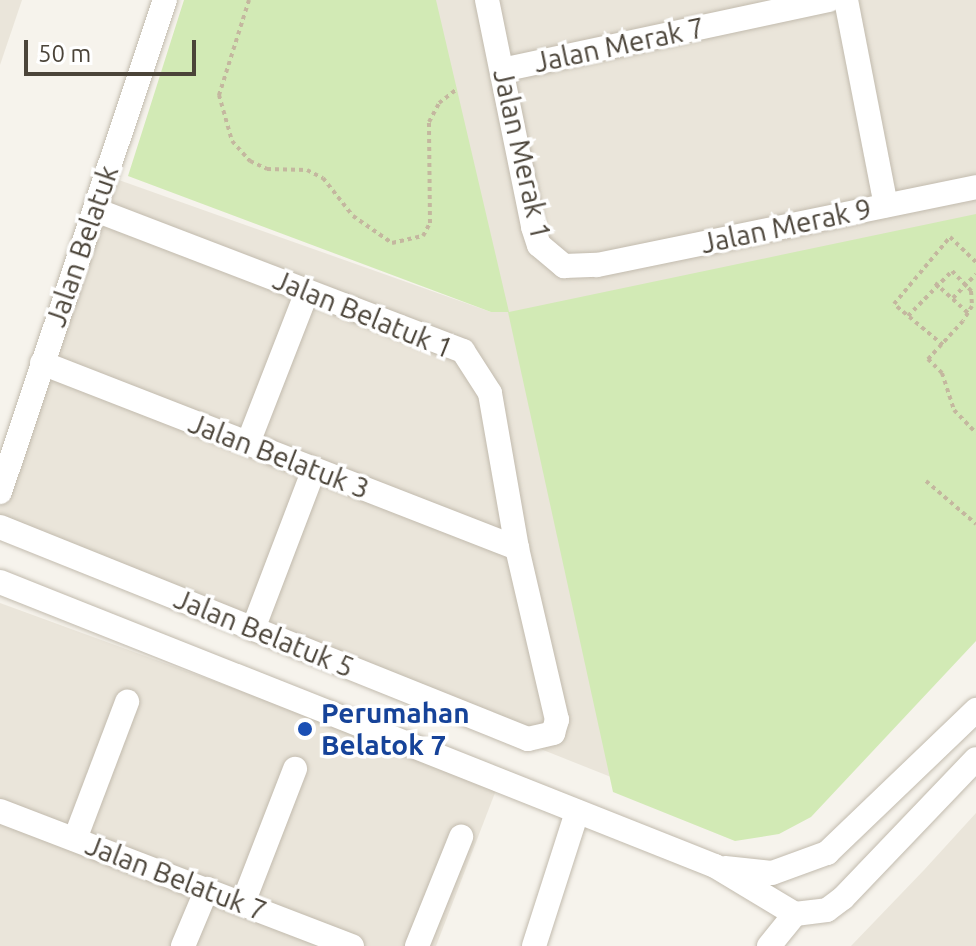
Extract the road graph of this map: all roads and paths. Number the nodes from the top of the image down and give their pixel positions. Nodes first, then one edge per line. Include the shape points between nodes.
1 (165, 0) edge
2 (249, 0) edge
3 (487, 0) edge
4 (829, 0) edge
5 (846, 0) edge
6 (502, 70) junction
7 (457, 89) dead end
8 (976, 187) edge
9 (886, 205) junction
10 (95, 210) junction
11 (976, 262) edge
12 (597, 265) joint
13 (976, 274) edge
14 (935, 283) junction
15 (967, 285) junction
16 (307, 292) junction
17 (953, 298) junction
18 (968, 313) junction
19 (908, 316) junction
20 (943, 345) junction
21 (42, 363) junction
22 (976, 433) edge
23 (248, 443) junction
24 (314, 469) junction
25 (926, 481) dead end
26 (0, 492) edge
27 (976, 513) edge
28 (970, 519) junction
29 (976, 524) edge
30 (0, 527) edge
31 (517, 548) junction
32 (0, 582) edge
33 (253, 629) junction
34 (127, 702) dead end
35 (976, 710) edge
36 (528, 739) joint
37 (976, 759) edge
38 (295, 769) dead end
39 (0, 811) edge
40 (577, 812) junction
41 (461, 837) dead end
42 (75, 839) junction
43 (715, 866) junction
44 (207, 889) junction
45 (243, 903) junction
46 (795, 914) junction
47 (183, 946) edge
48 (352, 946) edge
49 (417, 946) edge
50 (534, 946) edge
51 (769, 946) edge

1 - 10 street, Jalan Belatuk
2 - 7 path via 219,95 232,141 250,161 267,169 307,170 323,178 353,216 392,243 423,236 430,223 429,122 439,103
3 - 6 street, Jalan Merak 1
4 - 6 street, Jalan Merak 7
5 - 9 street
6 - 12 street, Jalan Merak 1 via 539,245 564,266
8 - 9 street, Jalan Merak 9
9 - 12 street, Jalan Merak 9
10 - 16 street, Jalan Belatuk 1
10 - 21 street, Jalan Belatuk
11 - 19 path via 950,237 894,304
13 - 15 path
14 - 15 path via 952,271
14 - 17 path
14 - 19 path
15 - 17 path
15 - 18 path via 972,306
16 - 23 street
16 - 31 street, Jalan Belatuk 1 via 463,351 490,393
17 - 18 path
18 - 20 path
19 - 20 path
20 - 22 path via 928,359 942,373 954,410
21 - 23 street, Jalan Belatuk 3
21 - 26 street, Jalan Belatuk
23 - 24 street, Jalan Belatuk 3
24 - 31 street, Jalan Belatuk 3
24 - 33 street
25 - 28 path
27 - 28 path
28 - 29 path
30 - 33 street, Jalan Belatuk 5
31 - 36 street, Jalan Belatuk 1 via 557,720 553,733
32 - 40 street
33 - 36 street, Jalan Belatuk 5
34 - 42 street
35 - 43 street via 827,853 772,873
37 - 46 street via 843,898 827,910
38 - 45 street
39 - 42 street, Jalan Belatuk 7
40 - 43 street
40 - 50 street
41 - 49 street
42 - 44 street, Jalan Belatuk 7
43 - 46 street
44 - 45 street, Jalan Belatuk 7
44 - 47 street
45 - 48 street, Jalan Belatuk 7
46 - 51 street

